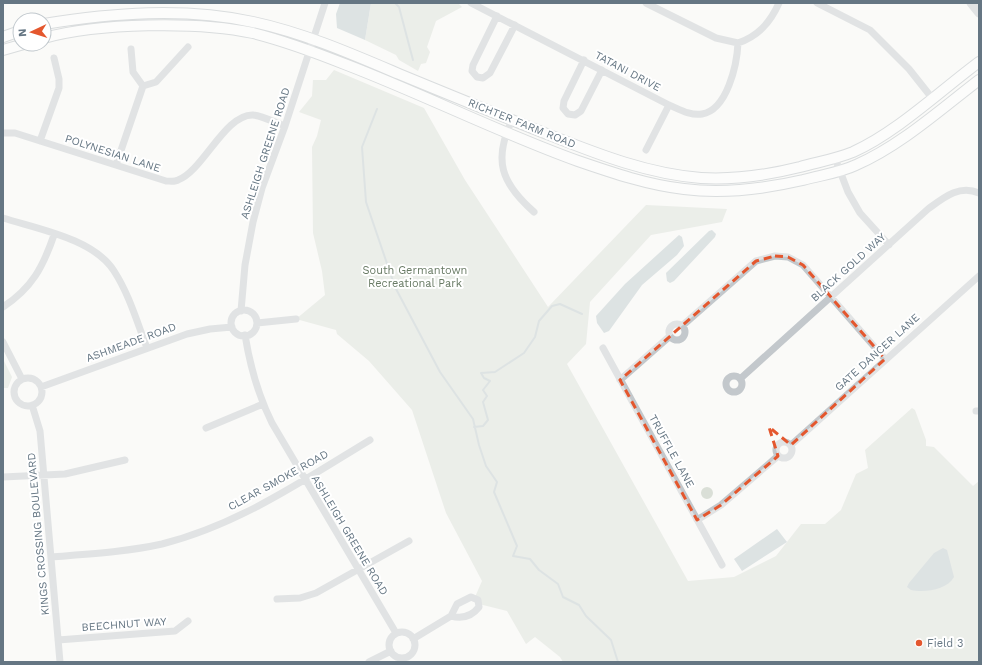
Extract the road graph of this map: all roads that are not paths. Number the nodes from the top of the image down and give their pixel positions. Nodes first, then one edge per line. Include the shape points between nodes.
1 (325, 3) edge
2 (471, 3) edge
3 (646, 3) edge
4 (779, 3) edge
5 (817, 3) edge
6 (970, 3) edge
7 (979, 13) edge
8 (497, 16) junction
9 (52, 23) edge
10 (515, 25) junction
11 (52, 37) edge
12 (314, 39) junction
13 (738, 43) junction
14 (188, 47) dead end
15 (131, 49) dead end
16 (310, 50) junction
17 (54, 58) dead end
18 (584, 60) junction
19 (979, 62) edge
20 (602, 70) junction
21 (979, 80) edge
22 (143, 86) junction
23 (932, 98) junction
24 (669, 104) junction
25 (512, 120) junction
26 (285, 126) junction
27 (506, 132) junction
28 (3, 133) edge
29 (40, 141) junction
30 (646, 150) dead end
31 (835, 158) junction
32 (116, 165) junction
33 (840, 171) junction
34 (979, 193) edge
35 (534, 212) dead end
36 (3, 218) edge
37 (54, 234) junction
38 (889, 245) junction
39 (979, 276) edge
40 (830, 296) junction
41 (3, 307) edge
42 (241, 311) junction
43 (296, 319) dead end
44 (257, 323) junction
45 (682, 326) junction
46 (232, 327) junction
47 (245, 336) junction
48 (670, 336) junction
49 (3, 342) edge
50 (146, 348) junction
51 (602, 348) dead end
52 (885, 359) junction
53 (22, 379) junction
54 (740, 379) dead end
55 (620, 380) junction
56 (41, 387) junction
57 (263, 404) junction
58 (32, 405) junction
59 (206, 428) dead end
60 (370, 440) dead end
61 (791, 445) junction
62 (778, 456) junction
63 (125, 460) dead end
64 (44, 474) junction
65 (3, 477) edge
66 (304, 480) junction
67 (697, 520) junction
68 (410, 541) dead end
69 (51, 557) junction
70 (722, 565) dead end
71 (357, 570) junction
72 (277, 599) dead end
73 (451, 616) dead end
74 (188, 621) dead end
75 (396, 634) junction
76 (413, 638) junction
77 (58, 640) junction
78 (391, 651) junction
79 (408, 659) edge
80 (60, 662) edge
81 (369, 662) edge

1 - 12 street, ASHLEIGH GREENE ROAD
2 - 8 street, TATANI DRIVE
3 - 13 street via 716,38
4 - 13 street via 758,33
5 - 23 street via 870,30 909,69
6 - 7 street
8 - 10 street, TATANI DRIVE
8 - 10 street via 473,65 472,71 476,77 483,78 490,73
9 - 12 main road, RICHTER FARM ROAD via 98,16 157,13 202,15 252,22
10 - 18 street, TATANI DRIVE
11 - 16 main road, RICHTER FARM ROAD via 97,29 160,26 208,28 252,33
12 - 16 street, ASHLEIGH GREENE ROAD
12 - 25 main road, RICHTER FARM ROAD
13 - 24 street, TATANI DRIVE via 737,63 718,105 709,112 692,114
14 - 22 street via 156,82
15 - 22 street via 133,72
16 - 26 street, ASHLEIGH GREENE ROAD
16 - 27 main road, RICHTER FARM ROAD
17 - 29 street via 59,88
18 - 20 street, TATANI DRIVE
18 - 20 street via 564,101 564,108 568,114 575,115 581,111
19 - 23 main road, RICHTER FARM ROAD
20 - 24 street, TATANI DRIVE
21 - 33 main road, RICHTER FARM ROAD via 888,148 858,165
22 - 32 street
23 - 31 main road, RICHTER FARM ROAD via 884,135
24 - 30 street
25 - 27 street
25 - 31 main road, RICHTER FARM ROAD via 628,165 702,178 732,178 778,172
26 - 32 street, POLYNESIAN LANE via 254,115 242,117 188,174 178,180 166,181
26 - 42 street, ASHLEIGH GREENE ROAD via 252,222
27 - 33 main road, RICHTER FARM ROAD via 628,178 684,189 737,191 780,185
27 - 35 street via 501,145 508,183 516,196
28 - 29 street, POLYNESIAN LANE
29 - 32 street, POLYNESIAN LANE
31 - 33 street
33 - 38 street via 860,213
34 - 38 street, BLACK GOLD WAY via 953,191 928,209
36 - 37 street
37 - 41 street via 41,269 32,282
37 - 50 street via 85,245 100,255 114,270 122,284
38 - 40 street, BLACK GOLD WAY
39 - 52 street, GATE DANCER LANE
40 - 45 street via 803,265 788,258 775,256 756,261
40 - 52 street
40 - 54 street, BLACK GOLD WAY
42 - 44 street via 251,312
42 - 46 street via 235,314
43 - 44 street
44 - 47 street via 254,331
45 - 48 street via 671,326
45 - 48 street via 682,338 676,340
46 - 47 street via 236,334
46 - 50 street, ASHMEADE ROAD via 204,330
47 - 57 street, ASHLEIGH GREENE ROAD via 249,360
48 - 55 street
49 - 53 street
50 - 56 street, ASHMEADE ROAD
51 - 55 street, TRUFFLE LANE
52 - 61 street, GATE DANCER LANE
53 - 56 street via 31,378
53 - 58 street via 14,390 16,399 23,405
55 - 67 street, TRUFFLE LANE
56 - 58 street via 39,400
57 - 59 street
57 - 66 street, ASHLEIGH GREENE ROAD
58 - 64 street, KINGS CROSSING BOULEVARD via 40,431
60 - 66 street, CLEAR SMOKE ROAD
61 - 62 street, GATE DANCER LANE via 792,452 789,457
61 - 62 street, GATE DANCER LANE via 785,442 780,444 776,448
62 - 67 street, GATE DANCER LANE via 721,505
63 - 64 street via 65,474
64 - 65 street
64 - 69 street, KINGS CROSSING BOULEVARD
66 - 69 street, CLEAR SMOKE ROAD via 239,516 162,544 120,551
66 - 71 street, ASHLEIGH GREENE ROAD
67 - 70 street, TRUFFLE LANE
68 - 71 street
69 - 77 street, KINGS CROSSING BOULEVARD
71 - 72 street via 316,593 300,598
71 - 75 street, ASHLEIGH GREENE ROAD
73 - 76 street
74 - 77 street, BEECHNUT WAY via 175,631
75 - 76 street via 408,633
75 - 78 street via 390,639
76 - 79 street via 415,647
77 - 80 street, KINGS CROSSING BOULEVARD
78 - 79 street via 396,656
78 - 81 street

